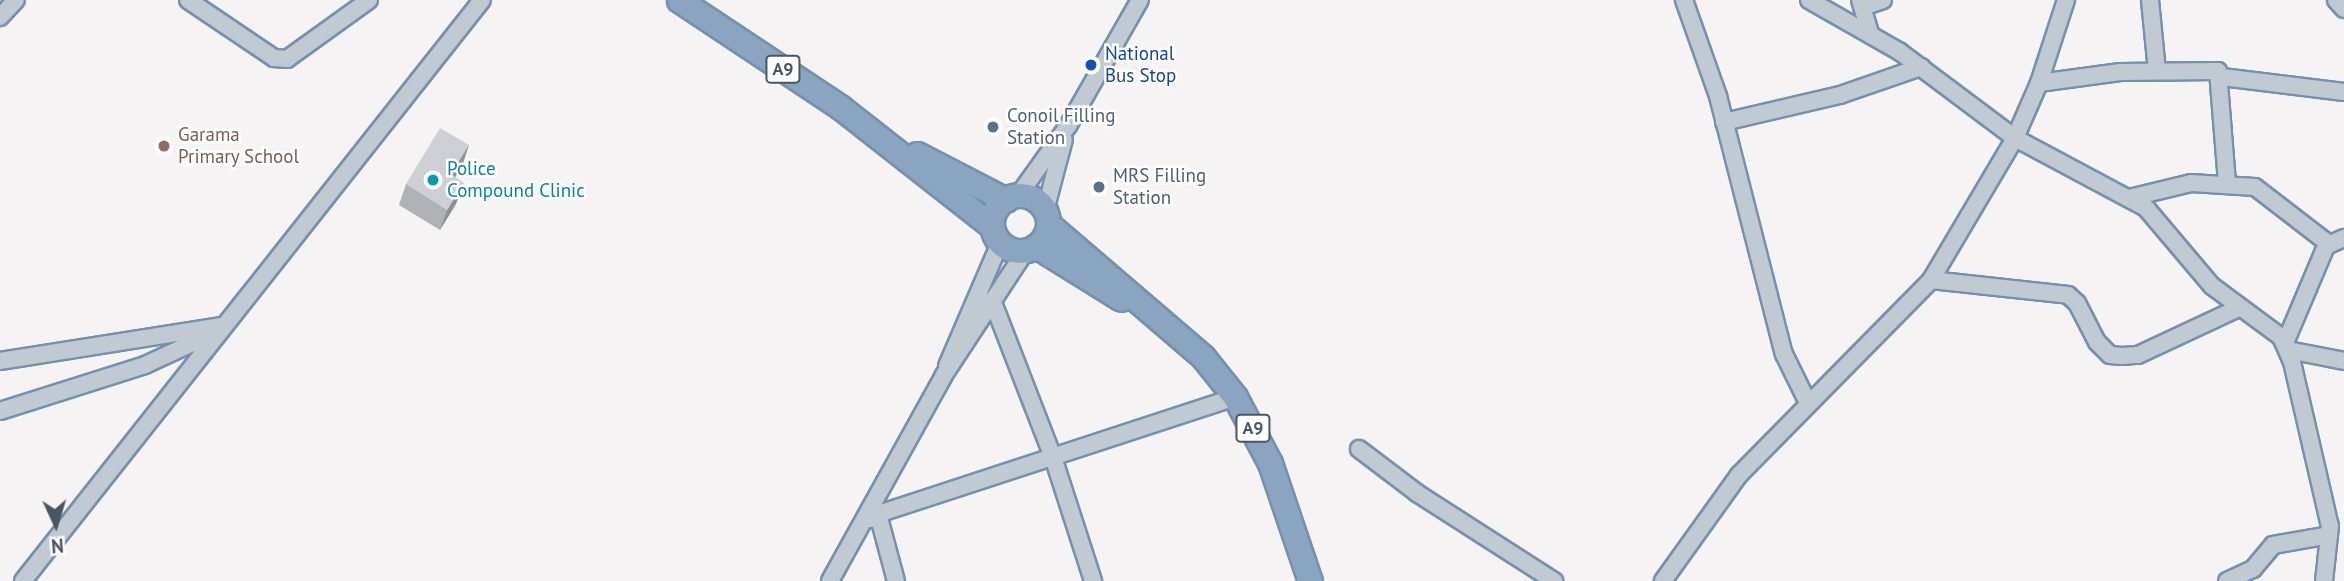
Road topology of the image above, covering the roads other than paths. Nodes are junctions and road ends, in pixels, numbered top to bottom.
1 (16, 0) edge
2 (188, 0) edge
3 (369, 0) edge
4 (482, 0) edge
5 (679, 0) edge
6 (1140, 0) edge
7 (1684, 0) edge
8 (1809, 0) edge
9 (1883, 0) edge
10 (2066, 0) edge
11 (2150, 0) edge
12 (2336, 0) edge
13 (1862, 4) edge
14 (2344, 9) edge
15 (0, 17) edge
16 (1870, 33) junction
17 (1921, 67) junction
18 (2157, 71) junction
19 (2222, 77) junction
20 (2039, 83) junction
21 (2344, 92) edge
22 (1724, 122) junction
23 (1068, 126) junction
24 (2015, 138) junction
25 (885, 141) junction
26 (2227, 184) junction
27 (1012, 198) junction
28 (2129, 198) junction
29 (1046, 218) junction
30 (996, 234) junction
31 (2336, 241) edge
32 (1031, 248) junction
33 (1931, 281) junction
34 (992, 300) junction
35 (2239, 307) junction
36 (1144, 309) junction
37 (226, 325) junction
38 (2286, 346) junction
39 (0, 361) edge
40 (2344, 361) edge
41 (944, 375) junction
42 (1235, 397) junction
43 (1808, 403) junction
44 (0, 411) edge
45 (1359, 449) dead end
46 (1053, 457) junction
47 (878, 514) junction
48 (863, 524) junction
49 (2334, 528) edge
50 (23, 581) edge
51 (830, 581) edge
52 (897, 581) edge
53 (1093, 581) edge
54 (1310, 581) edge
55 (1554, 581) edge
56 (1663, 581) edge
57 (2227, 581) edge
58 (2324, 581) edge

1 - 15 street
2 - 3 street
4 - 37 street
5 - 25 highway, A9
6 - 23 street
7 - 22 street
8 - 16 street
9 - 13 street
10 - 20 street
11 - 18 street
12 - 14 street
13 - 16 street
16 - 17 street
17 - 22 street
17 - 24 street
18 - 19 street
18 - 20 street
19 - 21 street
19 - 26 street
20 - 24 street
22 - 43 street
23 - 27 street
23 - 29 street
24 - 28 street
24 - 33 street
25 - 27 highway, A9
25 - 30 highway, A9
26 - 28 street
26 - 31 street
27 - 29 highway, A9
27 - 30 highway
28 - 35 street
29 - 32 highway
29 - 36 highway, A9
30 - 32 highway, A9
30 - 41 street
31 - 38 street
32 - 34 street
32 - 36 highway, A9
33 - 35 street
33 - 43 street
34 - 41 street
34 - 46 street
35 - 38 street
36 - 42 highway, A9
37 - 39 street
37 - 44 street
37 - 50 street
38 - 40 street
38 - 49 street
41 - 48 street
42 - 46 street
42 - 54 highway, A9
43 - 56 street
45 - 55 street
46 - 47 street
46 - 53 street
47 - 48 street
47 - 52 street
48 - 51 street
49 - 57 street
49 - 58 street

